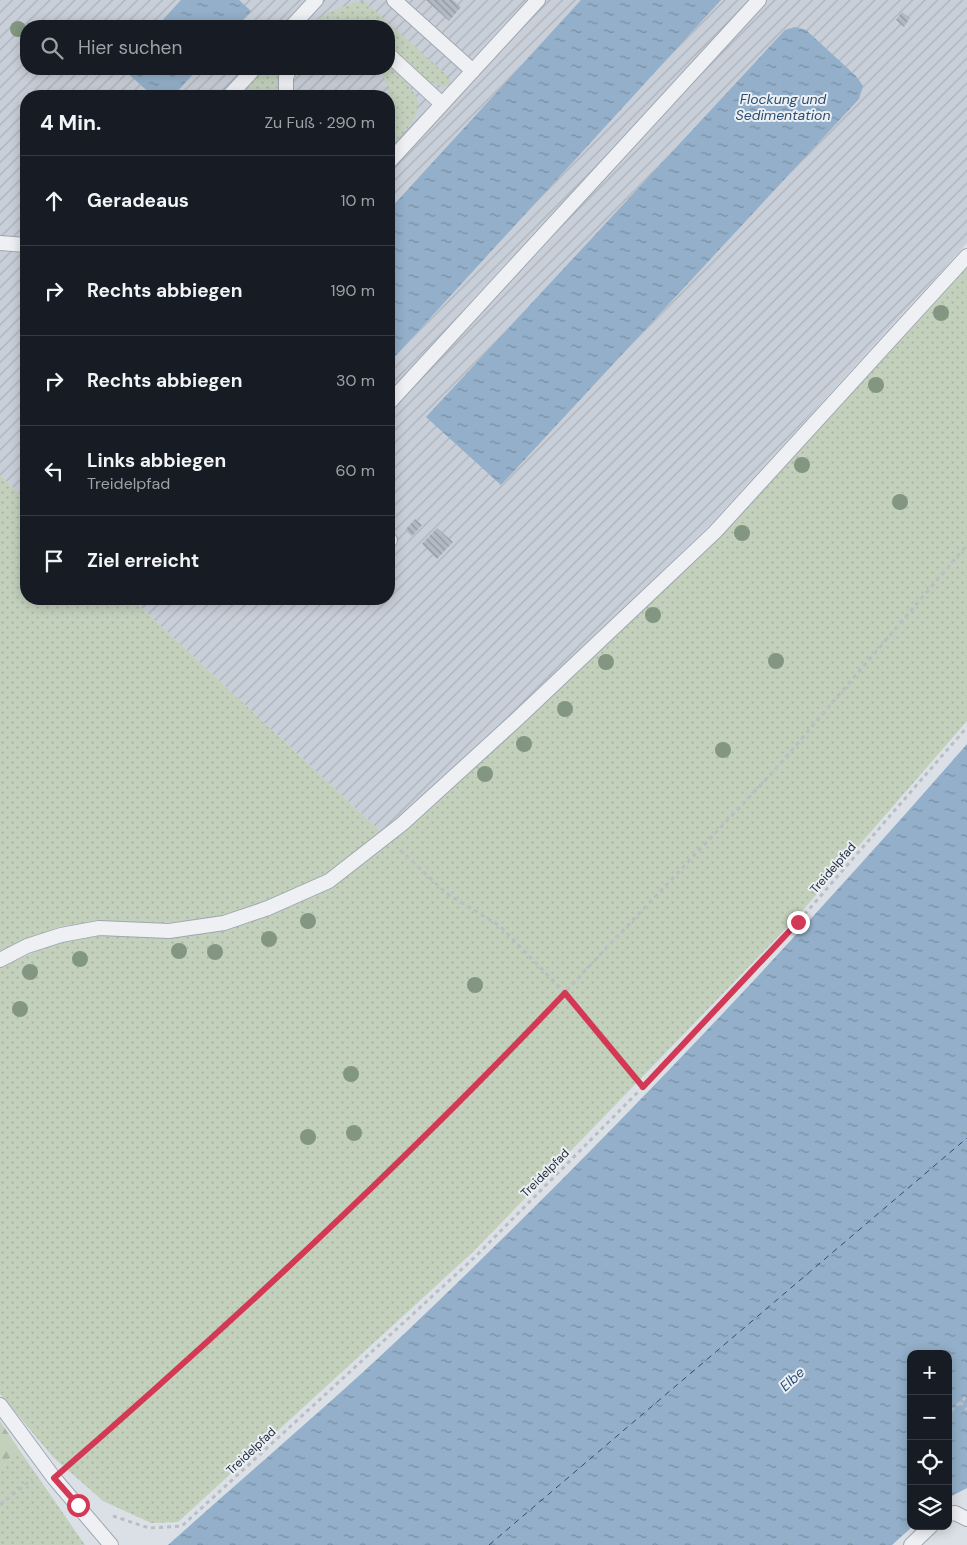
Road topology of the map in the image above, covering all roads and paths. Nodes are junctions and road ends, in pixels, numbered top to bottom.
1 (316, 0) edge
2 (394, 0) edge
3 (537, 0) edge
4 (759, 0) edge
5 (298, 20) edge
6 (395, 61) edge
7 (473, 71) junction
8 (248, 75) edge
9 (287, 75) edge
10 (235, 90) edge
11 (286, 90) edge
12 (442, 104) junction
13 (395, 155) edge
14 (0, 243) edge
15 (20, 245) edge
16 (967, 256) edge
17 (395, 396) edge
18 (967, 545) edge
19 (967, 728) edge
20 (386, 837) junction
21 (0, 960) edge
22 (565, 993) junction
23 (643, 1087) junction
24 (967, 1396) edge
25 (960, 1402) junction
26 (0, 1405) edge
27 (952, 1410) edge
28 (967, 1410) edge
29 (50, 1473) junction
30 (0, 1506) edge
31 (952, 1513) edge
32 (110, 1516) dead end
33 (967, 1519) edge
34 (927, 1530) edge
35 (111, 1545) edge
36 (911, 1545) edge

1 - 5 lane
2 - 7 lane
3 - 7 lane
4 - 17 lane
6 - 12 lane
7 - 12 lane
8 - 10 lane
9 - 11 lane
12 - 13 lane
14 - 15 lane
16 - 20 lane
18 - 22 path
19 - 23 path, Treidelpfad
20 - 21 lane
20 - 22 path
22 - 23 path
22 - 29 path
23 - 32 path, Treidelpfad
24 - 25 path
25 - 27 path
25 - 28 path
26 - 29 lane
29 - 30 path
29 - 35 lane
31 - 33 lane
34 - 36 lane

